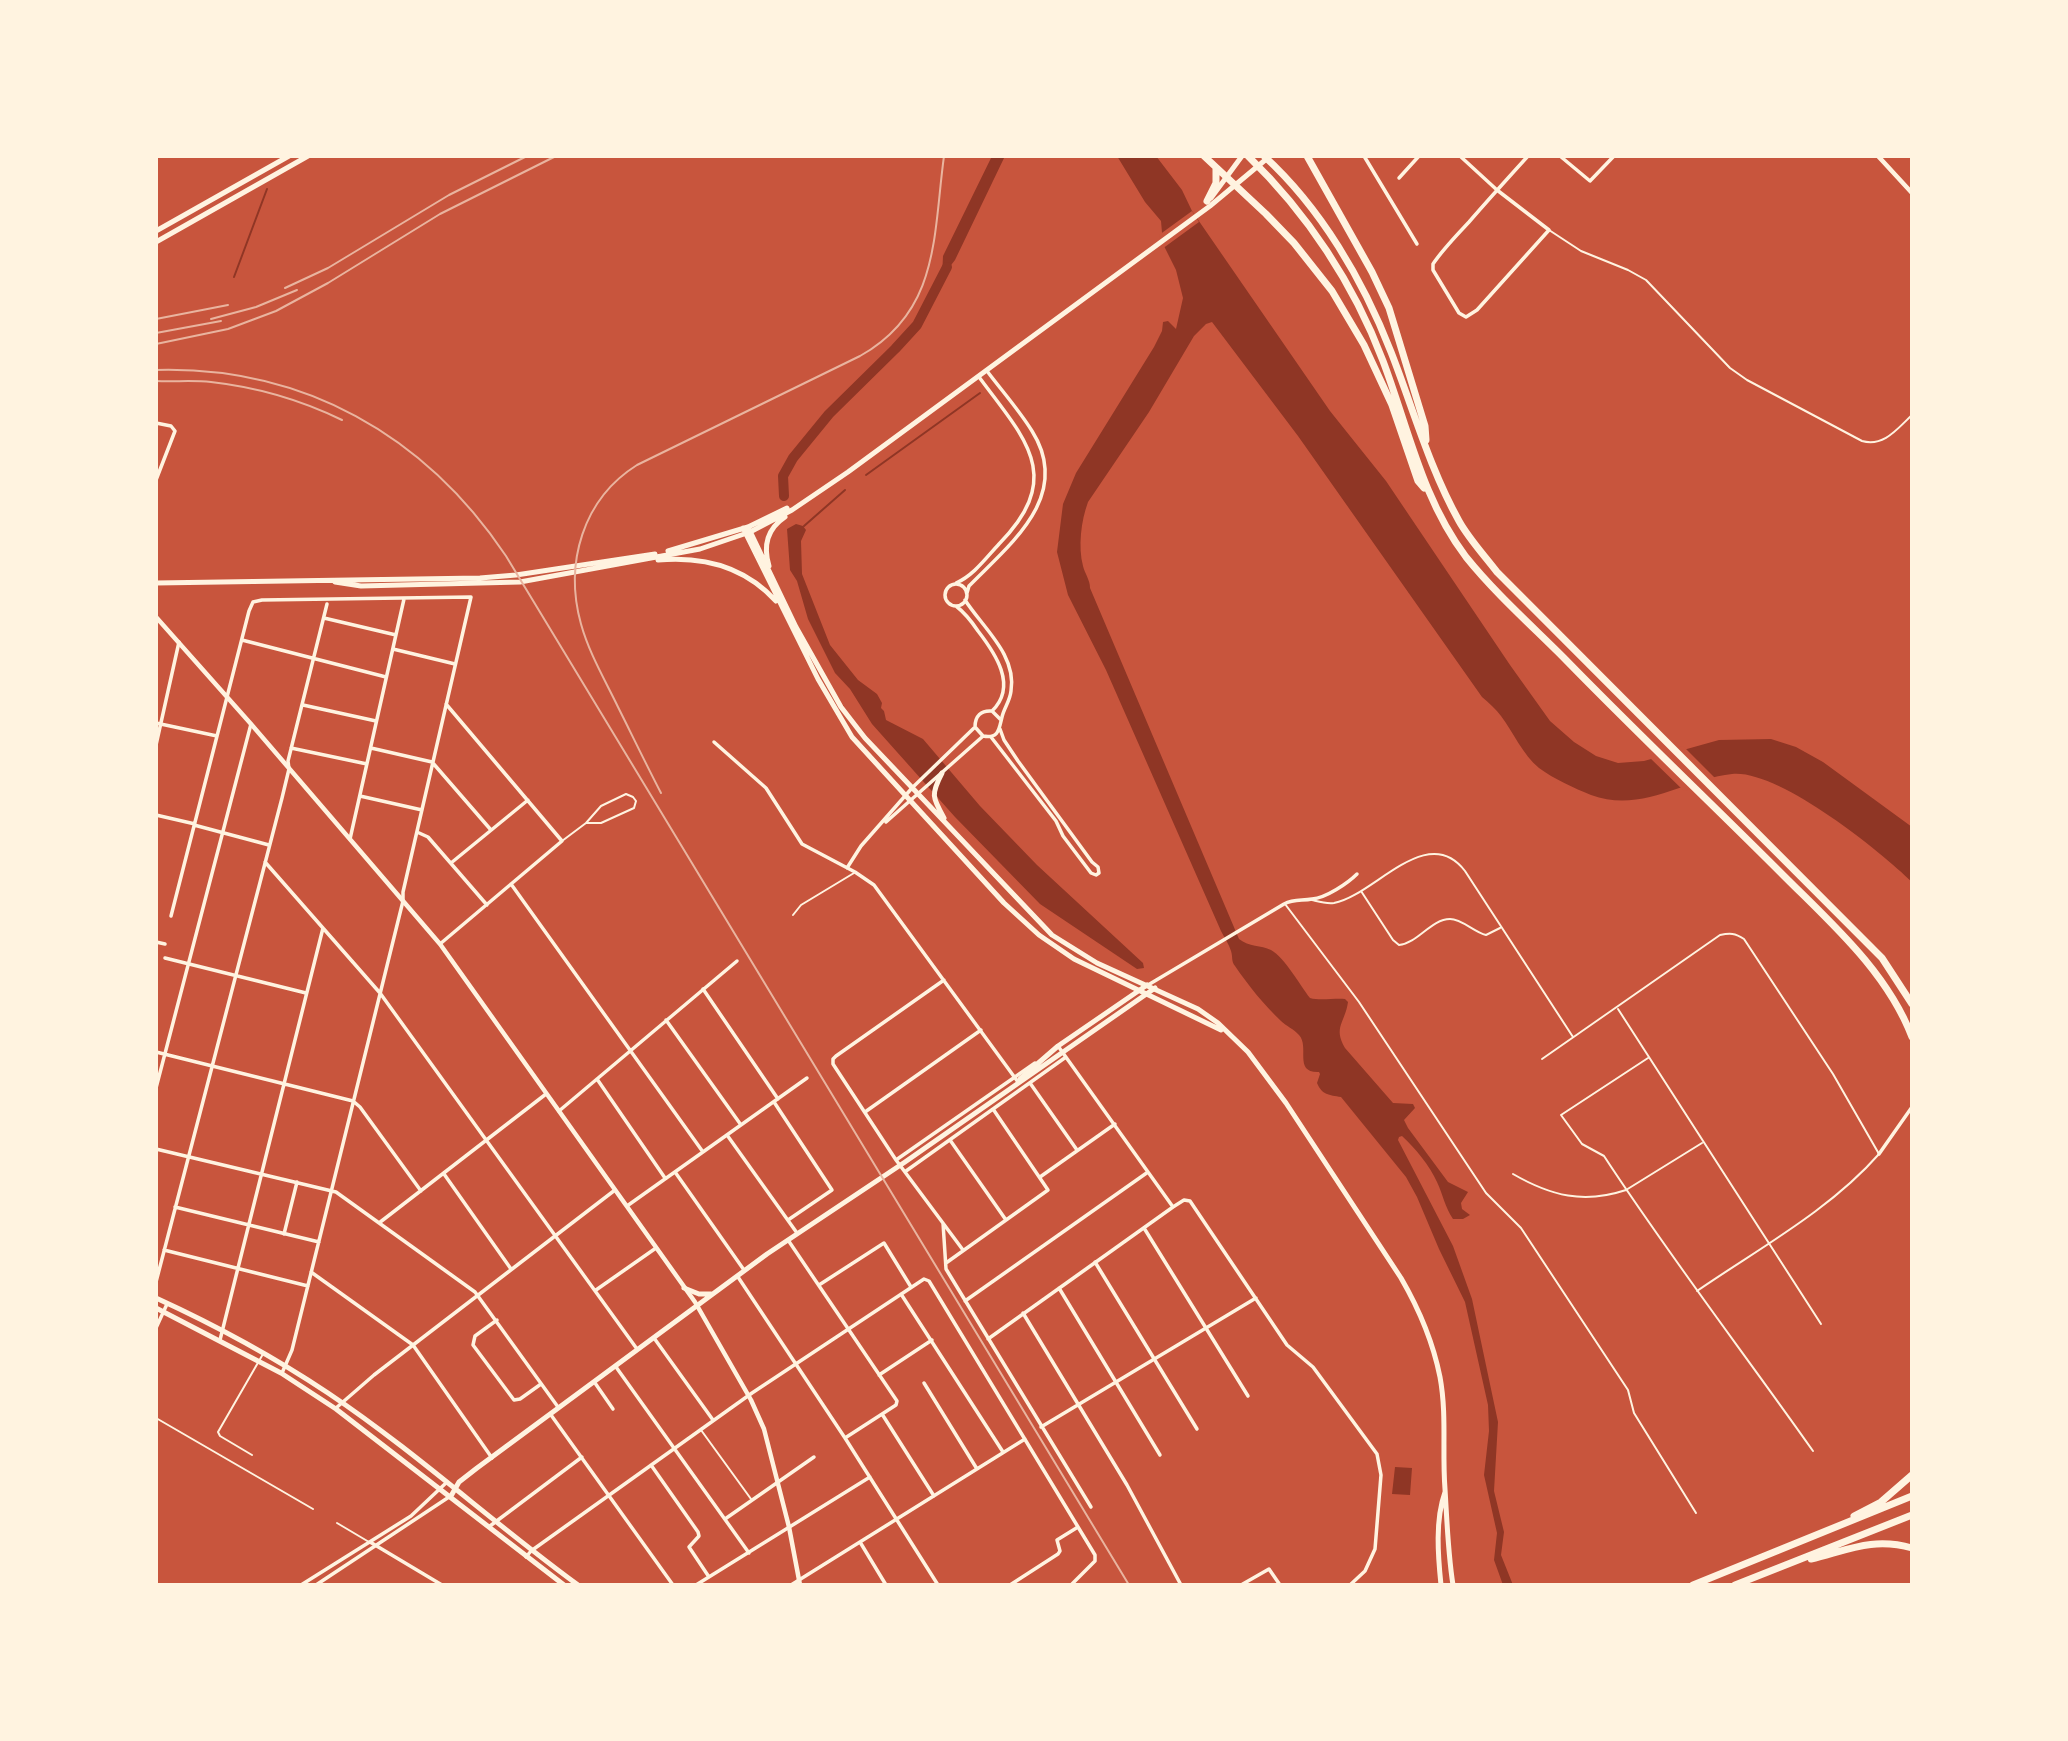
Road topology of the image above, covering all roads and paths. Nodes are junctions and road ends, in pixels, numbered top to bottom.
1 (289, 156) edge
2 (308, 156) edge
3 (1203, 156) edge
4 (1242, 156) edge
5 (1248, 156) edge
6 (1264, 156) edge
7 (1270, 156) edge
8 (1364, 156) edge
9 (1419, 156) edge
10 (1460, 156) edge
11 (1528, 156) edge
12 (1560, 156) edge
13 (1615, 156) edge
14 (1878, 156) edge
15 (1308, 157) edge
16 (1216, 169) junction
17 (1227, 177) junction
18 (1399, 178) dead end
19 (1236, 185) junction
20 (1497, 190) junction
21 (1912, 193) edge
22 (1207, 201) junction
23 (1199, 212) junction
24 (1549, 230) junction
25 (156, 231) edge
26 (156, 242) edge
27 (1417, 244) dead end
28 (987, 371) junction
29 (978, 377) junction
30 (1912, 415) edge
31 (156, 424) edge
32 (1427, 451) junction
33 (156, 479) edge
34 (1429, 494) junction
35 (809, 498) junction
36 (792, 510) junction
37 (746, 530) junction
38 (630, 563) junction
39 (335, 582) junction
40 (156, 583) edge
41 (956, 583) junction
42 (775, 584) junction
43 (967, 593) junction
44 (404, 599) junction
45 (965, 600) junction
46 (327, 604) dead end
47 (780, 606) junction
48 (956, 606) junction
49 (156, 617) edge
50 (324, 618) junction
51 (396, 635) junction
52 (242, 640) junction
53 (179, 642) junction
54 (393, 649) junction
55 (314, 659) junction
56 (456, 664) junction
57 (386, 677) junction
58 (227, 697) junction
59 (446, 704) junction
60 (303, 705) junction
61 (992, 711) junction
62 (1001, 720) junction
63 (377, 721) junction
64 (158, 724) edge
65 (251, 724) junction
66 (975, 727) junction
67 (1000, 729) junction
68 (217, 736) junction
69 (983, 736) junction
70 (991, 737) junction
71 (714, 742) dead end
72 (156, 745) edge
73 (291, 748) junction
74 (371, 748) junction
75 (432, 762) junction
76 (367, 764) junction
77 (289, 769) junction
78 (942, 773) junction
79 (912, 788) junction
80 (917, 794) junction
81 (360, 796) junction
82 (907, 799) junction
83 (528, 800) junction
84 (422, 810) junction
85 (156, 814) edge
86 (586, 823) junction
87 (194, 824) junction
88 (949, 828) junction
89 (491, 830) junction
90 (222, 832) junction
91 (417, 832) junction
92 (350, 839) junction
93 (562, 841) junction
94 (269, 845) junction
95 (265, 862) junction
96 (451, 863) junction
97 (847, 868) junction
98 (855, 872) junction
99 (1357, 874) dead end
100 (511, 884) junction
101 (1361, 890) junction
102 (1312, 900) junction
103 (403, 901) junction
104 (1284, 904) junction
105 (487, 905) junction
106 (793, 915) dead end
107 (171, 916) dead end
108 (1501, 926) junction
109 (323, 928) junction
110 (156, 942) edge
111 (165, 944) dead end
112 (440, 944) junction
113 (165, 958) dead end
114 (737, 961) dead end
115 (188, 964) junction
116 (236, 976) junction
117 (1162, 978) junction
118 (944, 980) junction
119 (1147, 985) junction
120 (1155, 988) junction
121 (703, 989) junction
122 (1139, 991) junction
123 (306, 993) junction
124 (380, 993) junction
125 (1148, 995) junction
126 (1912, 1004) edge
127 (1618, 1008) junction
128 (666, 1020) junction
129 (981, 1030) junction
130 (1224, 1031) junction
131 (1912, 1037) edge
132 (1573, 1038) junction
133 (1060, 1049) junction
134 (631, 1051) junction
135 (156, 1052) edge
136 (164, 1054) junction
137 (1066, 1057) junction
138 (1648, 1058) junction
139 (1542, 1059) dead end
140 (211, 1066) junction
141 (807, 1078) dead end
142 (597, 1079) junction
143 (1016, 1079) junction
144 (1030, 1083) junction
145 (284, 1084) junction
146 (156, 1088) edge
147 (547, 1093) junction
148 (776, 1100) junction
149 (354, 1101) junction
150 (991, 1106) junction
151 (1912, 1107) edge
152 (559, 1111) junction
153 (865, 1112) junction
154 (1115, 1124) junction
155 (741, 1125) junction
156 (727, 1135) junction
157 (485, 1140) junction
158 (950, 1140) junction
159 (1702, 1143) junction
160 (156, 1149) edge
161 (1077, 1150) junction
162 (703, 1152) junction
163 (1879, 1154) junction
164 (187, 1156) junction
165 (896, 1160) junction
166 (675, 1171) junction
167 (906, 1171) junction
168 (1148, 1172) junction
169 (443, 1174) junction
170 (1513, 1174) dead end
171 (262, 1175) junction
172 (1040, 1177) junction
173 (665, 1178) junction
174 (297, 1182) junction
175 (615, 1190) junction
176 (1626, 1190) junction
177 (331, 1191) junction
178 (421, 1191) junction
179 (627, 1206) junction
180 (175, 1207) junction
181 (1173, 1207) junction
182 (788, 1220) junction
183 (1006, 1220) junction
184 (942, 1221) junction
185 (379, 1223) junction
186 (249, 1225) junction
187 (1144, 1228) junction
188 (284, 1234) junction
189 (798, 1234) junction
190 (555, 1236) junction
191 (788, 1241) junction
192 (320, 1242) junction
193 (1767, 1242) junction
194 (656, 1248) junction
195 (164, 1250) junction
196 (963, 1250) junction
197 (1095, 1262) junction
198 (946, 1263) junction
199 (239, 1269) junction
200 (511, 1269) junction
201 (745, 1271) junction
202 (311, 1272) junction
203 (738, 1277) junction
204 (156, 1282) edge
205 (819, 1285) junction
206 (308, 1286) junction
207 (911, 1287) junction
208 (684, 1288) junction
209 (1059, 1288) junction
210 (596, 1290) junction
211 (1696, 1290) junction
212 (718, 1291) junction
213 (901, 1294) junction
214 (478, 1295) junction
215 (156, 1298) edge
216 (1256, 1298) junction
217 (965, 1301) junction
218 (167, 1303) junction
219 (697, 1307) junction
220 (156, 1308) edge
221 (163, 1312) junction
222 (1023, 1313) junction
223 (497, 1320) junction
224 (1821, 1324) dead end
225 (156, 1328) edge
226 (848, 1328) junction
227 (1205, 1328) junction
228 (223, 1332) junction
229 (654, 1338) junction
230 (988, 1339) junction
231 (932, 1340) junction
232 (220, 1341) junction
233 (414, 1345) junction
234 (638, 1350) junction
235 (263, 1354) junction
236 (1154, 1359) junction
237 (259, 1361) junction
238 (796, 1364) junction
239 (286, 1366) junction
240 (616, 1367) junction
241 (281, 1373) junction
242 (879, 1375) junction
243 (304, 1377) junction
244 (1116, 1382) junction
245 (595, 1383) junction
246 (924, 1383) dead end
247 (299, 1384) junction
248 (541, 1384) junction
249 (748, 1395) junction
250 (1248, 1396) dead end
251 (341, 1402) junction
252 (1078, 1405) junction
253 (336, 1409) junction
254 (559, 1409) junction
255 (613, 1409) dead end
256 (882, 1414) junction
257 (551, 1415) junction
258 (156, 1418) edge
259 (713, 1420) junction
260 (1041, 1427) junction
261 (701, 1429) junction
262 (1196, 1429) dead end
263 (845, 1438) junction
264 (1026, 1439) junction
265 (674, 1448) junction
266 (1814, 1451) dead end
267 (1003, 1452) junction
268 (410, 1454) junction
269 (252, 1455) dead end
270 (1160, 1455) dead end
271 (582, 1457) junction
272 (814, 1457) dead end
273 (492, 1458) junction
274 (405, 1460) junction
275 (651, 1465) junction
276 (977, 1469) junction
277 (1912, 1475) edge
278 (870, 1477) junction
279 (448, 1482) junction
280 (778, 1482) junction
281 (441, 1488) junction
282 (456, 1488) junction
283 (1445, 1492) junction
284 (609, 1495) junction
285 (451, 1496) junction
286 (934, 1496) junction
287 (1912, 1496) edge
288 (752, 1501) junction
289 (1091, 1507) dead end
290 (313, 1509) dead end
291 (1696, 1513) dead end
292 (1912, 1515) edge
293 (725, 1519) junction
294 (496, 1520) junction
295 (896, 1520) junction
296 (1849, 1521) junction
297 (337, 1523) dead end
298 (489, 1526) junction
299 (789, 1527) junction
300 (1078, 1527) junction
301 (370, 1542) junction
302 (860, 1542) junction
303 (376, 1546) junction
304 (1912, 1548) edge
305 (531, 1551) junction
306 (749, 1553) junction
307 (526, 1557) junction
308 (1784, 1566) junction
309 (710, 1577) junction
310 (800, 1583) edge
311 (1353, 1584) edge
312 (301, 1585) edge
313 (316, 1585) edge
314 (442, 1585) edge
315 (564, 1585) edge
316 (578, 1585) edge
317 (673, 1585) edge
318 (696, 1585) edge
319 (791, 1585) edge
320 (886, 1585) edge
321 (938, 1585) edge
322 (1010, 1585) edge
323 (1071, 1585) edge
324 (1181, 1585) edge
325 (1241, 1585) edge
326 (1280, 1585) edge
327 (1441, 1585) edge
328 (1453, 1585) edge
329 (1693, 1585) edge
330 (1735, 1585) edge

1 - 25 main road
2 - 26 main road
3 - 16 highway
4 - 17 main road
5 - 34 highway
6 - 32 highway
7 - 19 main road
8 - 27 street
9 - 18 street
10 - 20 street
11 - 20 street
12 - 13 street
14 - 21 street
15 - 32 highway
16 - 17 highway
16 - 22 highway
17 - 19 highway
17 - 22 main road
19 - 23 main road
19 - 34 highway
20 - 24 street
20 - 24 street
22 - 23 main road
23 - 28 main road
24 - 30 lane
28 - 29 main road
28 - 43 street
29 - 35 main road
29 - 41 street
31 - 33 street
32 - 126 highway
34 - 131 highway
35 - 36 main road
35 - 37 main road
36 - 37 main road
36 - 42 main road
37 - 38 main road
37 - 39 main road
37 - 42 main road
37 - 47 main road
38 - 39 main road
38 - 47 main road
39 - 40 main road
41 - 43 street
41 - 48 street
42 - 79 main road
43 - 45 street
44 - 51 street
44 - 52 street
44 - 56 street
45 - 48 street
45 - 62 street
46 - 50 street
47 - 82 main road
48 - 61 street
49 - 53 street
50 - 51 street
50 - 55 street
51 - 54 street
52 - 55 street
52 - 58 street
53 - 58 street
53 - 64 street
54 - 56 street
54 - 57 street
55 - 57 street
55 - 60 street
56 - 59 street
57 - 63 street
58 - 65 street
58 - 68 street
59 - 75 street
59 - 83 street
60 - 63 street
60 - 73 street
61 - 62 street
61 - 66 street
62 - 67 street
63 - 74 street
64 - 68 street
64 - 72 street
65 - 77 street
65 - 90 street
66 - 69 street
66 - 79 street
67 - 70 street
67 - 70 street
68 - 87 street
69 - 70 street
69 - 78 street
71 - 97 street
73 - 76 street
73 - 77 street
74 - 75 street
74 - 76 street
75 - 84 street
75 - 89 street
76 - 81 street
77 - 92 street
77 - 94 street
78 - 80 street
78 - 88 main road
79 - 80 main road
79 - 82 street
80 - 82 street
80 - 88 main road
81 - 84 street
81 - 92 street
82 - 97 street
82 - 122 main road
83 - 89 street
83 - 93 street
84 - 91 street
85 - 87 street
86 - 86 lane
86 - 93 lane
87 - 90 street
87 - 107 street
88 - 119 main road
89 - 96 street
90 - 94 street
90 - 115 street
91 - 96 street
91 - 103 street
92 - 103 street
93 - 100 street
94 - 95 street
95 - 109 street
95 - 116 street
96 - 105 street
97 - 98 street
98 - 106 lane
98 - 118 street
99 - 102 street
100 - 105 street
100 - 134 street
101 - 102 lane
101 - 108 lane
101 - 108 lane
102 - 104 street
103 - 112 street
103 - 124 street
104 - 117 street
104 - 291 lane
105 - 112 street
108 - 132 lane
109 - 123 street
109 - 124 street
110 - 111 street
112 - 147 street
113 - 115 street
114 - 121 street
115 - 116 street
115 - 136 street
116 - 123 street
116 - 140 street
117 - 119 street
117 - 120 street
118 - 129 street
118 - 153 street
119 - 120 main road
119 - 122 main road
120 - 125 main road
120 - 130 main road
121 - 128 street
121 - 148 street
122 - 125 main road
122 - 133 main road
123 - 145 street
124 - 149 street
124 - 157 street
125 - 130 main road
125 - 133 main road
127 - 132 lane
127 - 138 lane
127 - 163 lane
128 - 134 street
128 - 155 street
129 - 143 street
129 - 153 street
130 - 283 main road
132 - 139 lane
133 - 137 street
133 - 143 main road
133 - 143 main road
134 - 142 street
134 - 162 street
135 - 136 street
136 - 140 street
136 - 146 street
137 - 144 street
137 - 154 street
138 - 159 lane
138 - 176 lane
140 - 145 street
140 - 164 street
141 - 148 street
142 - 152 street
142 - 173 street
143 - 150 main road
143 - 165 street
144 - 150 street
144 - 161 street
145 - 149 street
145 - 171 street
147 - 152 street
147 - 157 street
148 - 155 street
148 - 182 street
149 - 177 street
149 - 178 street
150 - 158 street
150 - 172 street
150 - 189 main road
151 - 163 street
152 - 175 street
153 - 165 street
154 - 161 street
154 - 168 street
155 - 156 street
156 - 162 street
156 - 182 street
157 - 169 street
157 - 190 street
158 - 167 street
158 - 183 street
159 - 176 lane
159 - 193 lane
160 - 164 street
161 - 172 street
162 - 166 street
163 - 193 lane
164 - 171 street
164 - 180 street
165 - 167 street
166 - 173 street
166 - 201 street
167 - 184 street
168 - 181 street
168 - 217 street
169 - 178 street
169 - 200 street
170 - 176 lane
171 - 174 street
171 - 186 street
172 - 183 street
173 - 179 street
174 - 177 street
174 - 188 street
175 - 179 street
175 - 190 street
176 - 211 lane
177 - 185 street
177 - 192 street
178 - 185 street
179 - 194 street
180 - 186 street
180 - 195 street
181 - 187 street
181 - 216 street
182 - 189 street
183 - 196 street
184 - 196 street
184 - 198 street
185 - 214 street
186 - 188 street
186 - 199 street
187 - 197 street
187 - 227 street
188 - 192 street
189 - 191 main road
190 - 200 street
190 - 210 street
191 - 201 main road
191 - 205 street
192 - 202 street
193 - 211 lane
193 - 224 lane
194 - 208 street
194 - 210 street
195 - 199 street
195 - 204 street
196 - 198 street
197 - 209 street
197 - 236 street
198 - 217 street
199 - 206 street
199 - 228 street
200 - 214 street
201 - 203 main road
202 - 206 street
202 - 233 street
203 - 212 main road
203 - 238 street
205 - 207 street
205 - 226 street
206 - 239 street
207 - 213 street
207 - 264 street
208 - 212 main road
208 - 219 street
209 - 222 street
209 - 244 street
210 - 234 street
211 - 266 lane
212 - 219 main road
213 - 226 street
213 - 231 street
214 - 223 street
214 - 233 street
215 - 218 main road
216 - 227 street
216 - 311 street
217 - 230 street
218 - 221 street
218 - 228 main road
219 - 229 main road
219 - 249 street
220 - 221 main road
221 - 225 street
221 - 232 main road
222 - 230 street
222 - 252 street
223 - 248 street
223 - 248 street
226 - 238 street
226 - 242 street
227 - 236 street
227 - 250 street
228 - 232 street
228 - 235 main road
229 - 234 main road
229 - 259 street
230 - 260 street
231 - 242 street
231 - 267 street
232 - 237 main road
233 - 251 street
233 - 273 street
234 - 240 main road
235 - 237 lane
235 - 239 main road
236 - 244 street
236 - 262 street
237 - 241 main road
237 - 269 lane
238 - 249 street
238 - 263 street
239 - 241 street
239 - 243 main road
240 - 245 main road
240 - 265 street
241 - 247 main road
242 - 256 street
243 - 247 main road
243 - 251 main road
244 - 252 street
244 - 270 street
245 - 254 main road
245 - 255 street
246 - 276 street
247 - 253 main road
248 - 254 street
249 - 259 street
249 - 280 street
251 - 253 street
251 - 268 main road
252 - 260 street
252 - 324 street
253 - 274 main road
254 - 257 main road
256 - 263 street
256 - 286 street
257 - 271 street
257 - 273 main road
258 - 290 lane
259 - 261 street
260 - 289 street
261 - 265 street
261 - 288 lane
263 - 278 street
264 - 267 street
264 - 300 street
265 - 275 street
265 - 293 street
267 - 276 street
268 - 274 main road
268 - 279 main road
271 - 284 street
271 - 294 street
272 - 280 street
273 - 282 main road
274 - 281 main road
275 - 284 street
275 - 309 street
276 - 286 street
277 - 296 highway
278 - 295 street
278 - 299 street
279 - 281 street
279 - 282 main road
280 - 288 street
280 - 299 street
281 - 285 main road
281 - 301 street
282 - 285 main road
282 - 294 main road
283 - 327 main road
283 - 328 main road
284 - 305 street
284 - 317 street
285 - 298 main road
285 - 303 street
286 - 295 street
287 - 296 highway
288 - 293 street
292 - 308 highway
293 - 306 street
294 - 298 street
294 - 305 main road
295 - 302 street
295 - 321 street
296 - 329 highway
297 - 301 lane
298 - 307 main road
299 - 306 street
299 - 310 street
300 - 322 street
300 - 323 street
301 - 303 street
301 - 312 street
302 - 310 street
302 - 320 street
303 - 313 street
303 - 314 street
304 - 308 highway
305 - 307 street
305 - 316 main road
306 - 309 street
307 - 315 main road
308 - 330 highway
309 - 318 street
310 - 319 street
325 - 326 street

